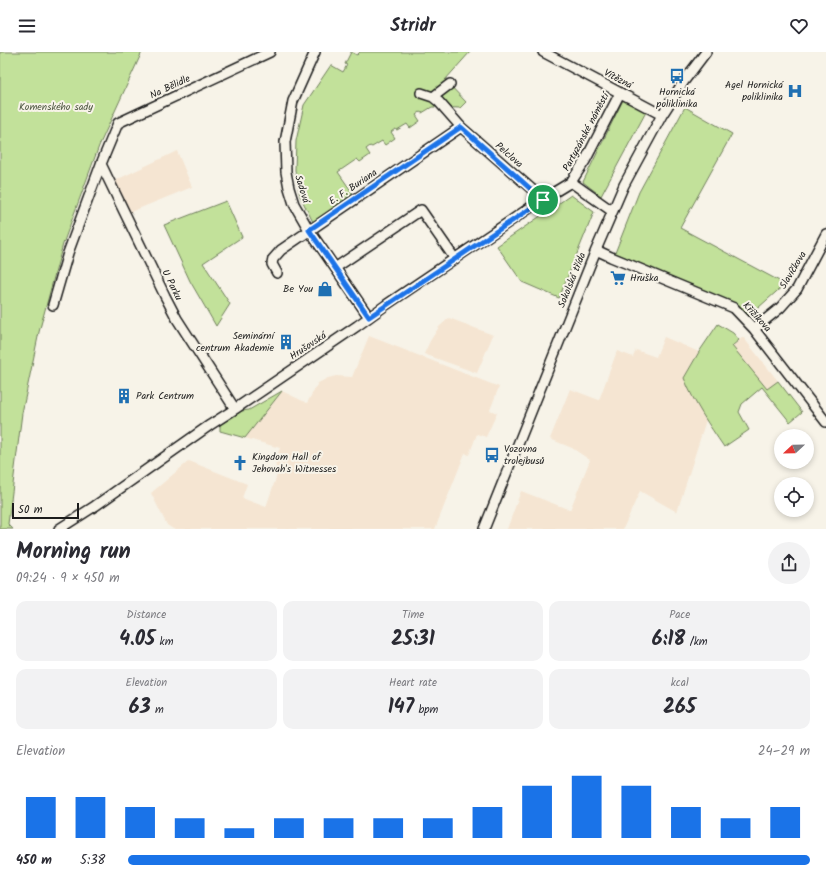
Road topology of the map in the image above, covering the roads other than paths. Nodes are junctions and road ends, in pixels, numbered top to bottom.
1 (270, 52) edge
2 (316, 52) edge
3 (543, 52) edge
4 (706, 52) edge
5 (450, 84) dead end
6 (422, 93) dead end
7 (620, 93) junction
8 (433, 97) junction
9 (662, 115) junction
10 (461, 127) junction
11 (101, 164) junction
12 (571, 182) junction
13 (543, 200) junction
14 (612, 212) junction
15 (309, 230) junction
16 (825, 235) edge
17 (596, 250) junction
18 (455, 259) junction
19 (335, 268) junction
20 (277, 273) dead end
21 (54, 305) dead end
22 (369, 317) junction
23 (754, 329) junction
24 (235, 409) junction
25 (826, 422) edge
26 (59, 529) edge
27 (484, 529) edge

1 - 11 street, Na Bělidle
2 - 15 street, Sadová
3 - 7 street, Vítězná
4 - 9 street, Sokolská třída
5 - 8 street
6 - 8 street
7 - 9 street, Vítězná
7 - 12 street, Partyzánské náměstí
8 - 10 street
9 - 14 street, Sokolská třída
10 - 13 street, Pelclova
10 - 15 street, E. F. Buriana
11 - 21 street, Na Bělidle
11 - 24 street, U Parku
12 - 13 street, Hrušovská
12 - 14 street
13 - 18 street, Hrušovská
14 - 17 street, Sokolská třída
15 - 19 street, Sadová
15 - 20 street, E. F. Buriana
16 - 23 street, Slavíčkova
17 - 23 street, Křižíkova
17 - 27 street, Sokolská třída
18 - 19 street
18 - 22 street, Hrušovská
19 - 22 street, Sadová
22 - 24 street, Hrušovská
23 - 25 street, Křižíkova
24 - 26 street, Hrušovská

